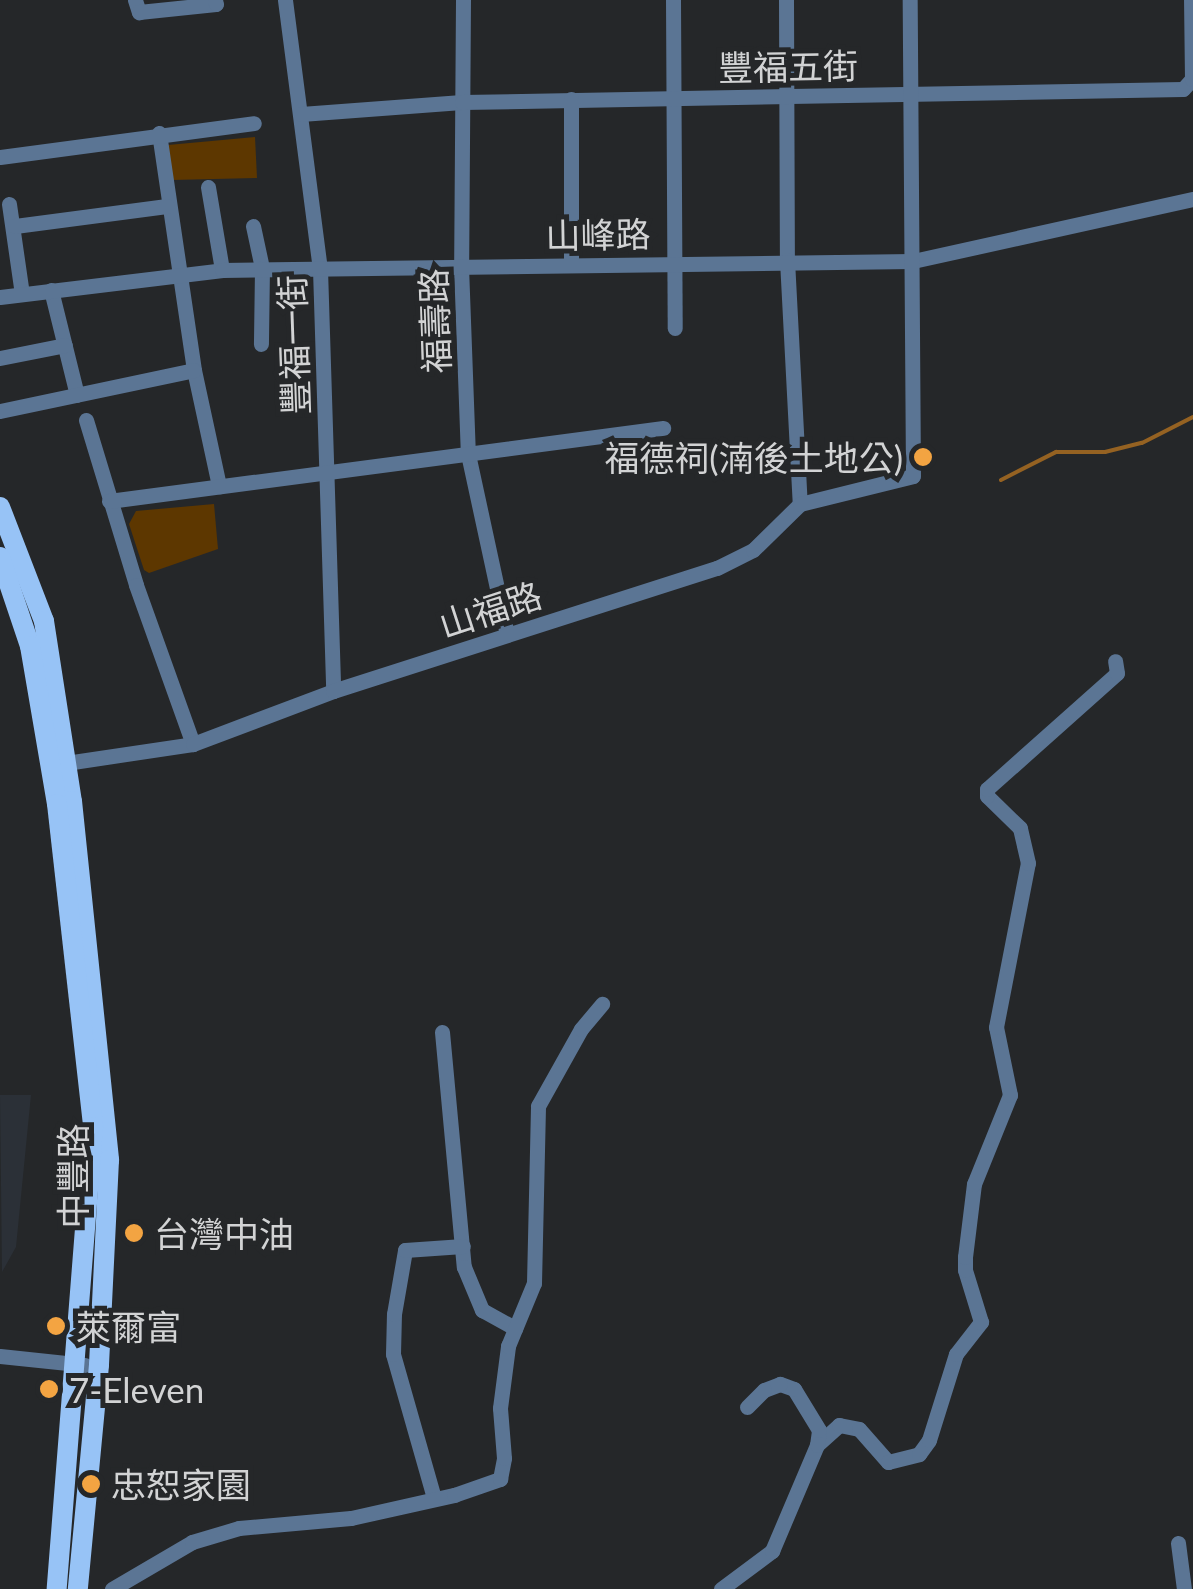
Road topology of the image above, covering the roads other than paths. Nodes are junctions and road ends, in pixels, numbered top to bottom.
1 (135, 0) edge
2 (215, 0) edge
3 (285, 0) edge
4 (463, 0) edge
5 (672, 0) edge
6 (786, 0) edge
7 (910, 0) edge
8 (1192, 0) edge
9 (186, 3) edge
10 (911, 94) junction
11 (787, 96) junction
12 (672, 97) junction
13 (571, 99) junction
14 (462, 102) junction
15 (300, 114) junction
16 (254, 123) dead end
17 (159, 133) junction
18 (0, 157) edge
19 (208, 186) dead end
20 (1193, 199) edge
21 (9, 204) dead end
22 (167, 206) junction
23 (15, 226) junction
24 (253, 226) dead end
25 (787, 260) junction
26 (913, 260) junction
27 (673, 262) junction
28 (571, 264) junction
29 (462, 266) junction
30 (262, 268) junction
31 (320, 269) junction
32 (222, 270) junction
33 (180, 272) junction
34 (51, 290) junction
35 (22, 294) junction
36 (0, 297) edge
37 (675, 328) dead end
38 (260, 344) dead end
39 (65, 346) junction
40 (0, 358) edge
41 (194, 370) junction
42 (77, 396) junction
43 (0, 411) edge
44 (86, 420) dead end
45 (663, 428) dead end
46 (468, 454) junction
47 (327, 473) junction
48 (219, 486) junction
49 (109, 501) junction
50 (800, 504) junction
51 (0, 507) edge
52 (0, 557) edge
53 (506, 635) junction
54 (1115, 661) dead end
55 (333, 691) junction
56 (193, 744) junction
57 (58, 766) junction
58 (602, 1004) dead end
59 (442, 1032) dead end
60 (463, 1246) junction
61 (515, 1328) junction
62 (0, 1356) edge
63 (88, 1365) junction
64 (747, 1408) dead end
65 (817, 1445) junction
66 (434, 1498) junction
67 (1178, 1543) dead end
68 (57, 1589) edge
69 (78, 1589) edge
70 (112, 1589) edge
71 (721, 1589) edge
72 (1184, 1589) edge

1 - 9 street
2 - 9 street
3 - 15 street, 豐福一街
4 - 14 street, 福壽路
5 - 12 street
6 - 11 street
7 - 10 street
8 - 10 street, 豐福五街
10 - 11 street, 豐福五街
10 - 26 street
11 - 12 street, 豐福五街
11 - 25 street
12 - 13 street, 豐福五街
12 - 27 street
13 - 14 street, 豐福五街
13 - 28 street
14 - 15 street, 豐福五街
14 - 29 street, 福壽路
15 - 31 street, 豐福一街
16 - 17 street
17 - 18 street
17 - 22 street
19 - 32 street
20 - 26 street, 山峰路
21 - 23 street
22 - 23 street
22 - 33 street
23 - 35 street
24 - 30 street
25 - 26 street, 山峰路
25 - 27 street, 山峰路
25 - 50 street
26 - 50 street, 山福路
27 - 28 street, 山峰路
27 - 37 street
28 - 29 street, 山峰路
29 - 31 street, 山峰路
29 - 46 street, 福壽路
30 - 31 street, 山峰路
30 - 32 street, 山峰路
30 - 38 street
31 - 47 street, 豐福一街
32 - 33 street, 山峰路
33 - 34 street, 山峰路
33 - 41 street
34 - 35 street, 山峰路
34 - 39 street
35 - 36 street, 山峰路
39 - 40 street
39 - 42 street
41 - 42 street
41 - 48 street
42 - 43 street
44 - 49 street
45 - 46 street
46 - 47 street
46 - 53 street, 福壽路
47 - 48 street
47 - 55 street, 豐福一街
48 - 49 street
49 - 56 street
50 - 53 street, 山福路
51 - 57 main road
52 - 57 main road
53 - 55 street, 山福路
54 - 65 street
55 - 56 street, 山福路
56 - 57 street, 山福路
57 - 63 main road, 中豐路
58 - 61 street
59 - 60 street
60 - 61 street
60 - 66 street
61 - 66 street
62 - 63 street
63 - 68 main road, 中豐路
63 - 69 main road, 中豐路
64 - 65 street
65 - 71 street
66 - 70 street
67 - 72 street

